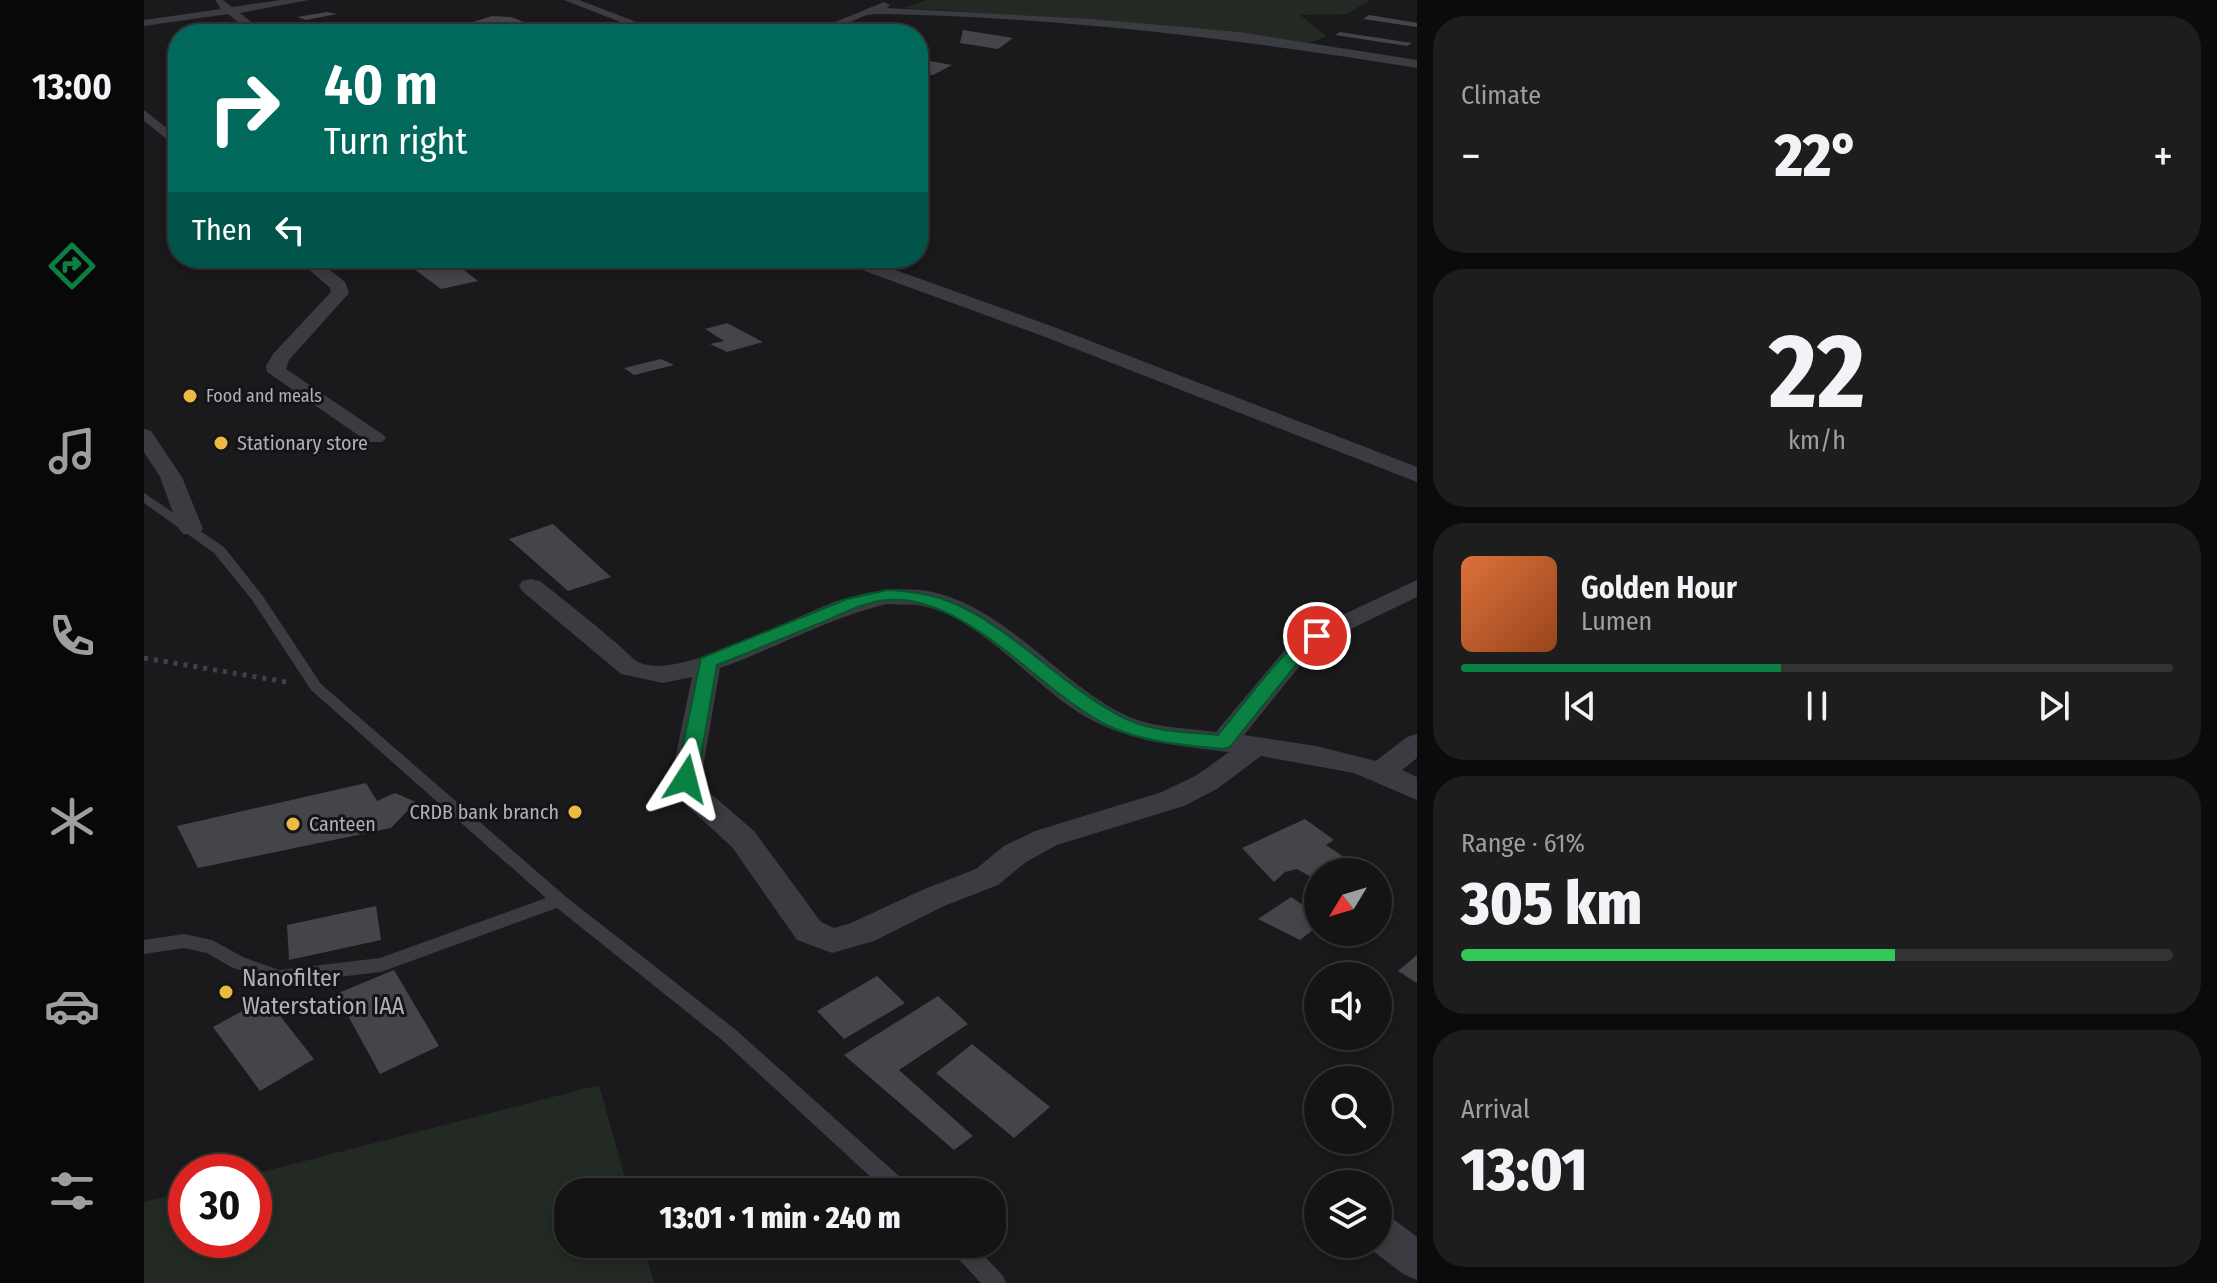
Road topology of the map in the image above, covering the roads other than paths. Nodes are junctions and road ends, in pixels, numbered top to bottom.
1 (217, 0) edge
2 (304, 0) edge
3 (569, 0) edge
4 (900, 0) edge
5 (228, 9) junction
6 (870, 10) junction
7 (144, 23) edge
8 (247, 24) edge
9 (635, 24) edge
10 (842, 24) edge
11 (1417, 64) edge
12 (144, 114) edge
13 (168, 135) edge
14 (316, 268) edge
15 (874, 268) edge
16 (144, 435) edge
17 (375, 438) dead end
18 (1417, 475) edge
19 (144, 497) edge
20 (191, 529) junction
21 (531, 586) dead end
22 (1417, 587) edge
23 (708, 662) junction
24 (1223, 742) junction
25 (1417, 743) edge
26 (1254, 747) junction
27 (1382, 771) junction
28 (1417, 790) edge
29 (559, 900) junction
30 (144, 947) edge
31 (887, 1178) edge
32 (1392, 1242) edge
33 (972, 1258) edge
34 (1417, 1261) edge
35 (995, 1283) edge

1 - 5 street
2 - 5 street
3 - 9 street
4 - 6 street
5 - 7 street
5 - 8 street
6 - 10 street
6 - 11 street
12 - 13 street
14 - 17 street
15 - 18 street
16 - 20 street
19 - 20 lane
20 - 29 lane
21 - 23 street
22 - 24 street
23 - 24 street
23 - 26 street
24 - 26 street
25 - 27 street
26 - 27 street
27 - 28 street
29 - 30 lane
29 - 31 lane
32 - 34 street
33 - 35 lane

